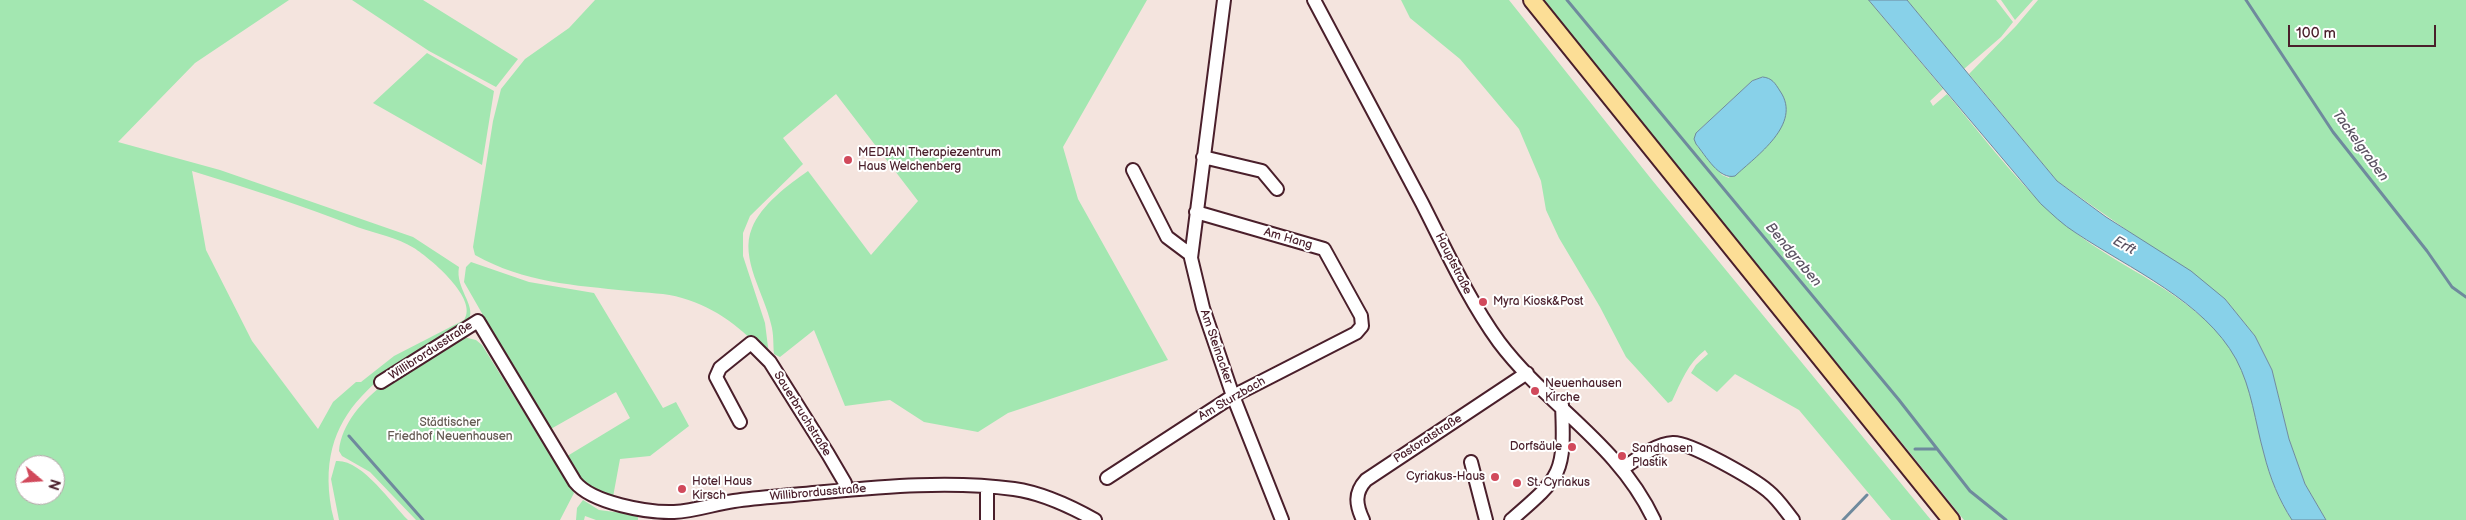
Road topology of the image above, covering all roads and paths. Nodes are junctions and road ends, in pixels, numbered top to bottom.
1 (1224, 0) edge
2 (1314, 0) edge
3 (1532, 0) edge
4 (1204, 157) junction
5 (1133, 170) dead end
6 (1277, 189) dead end
7 (1196, 212) junction
8 (1190, 255) junction
9 (1361, 327) joint
10 (1527, 373) junction
11 (381, 382) dead end
12 (1233, 396) junction
13 (1562, 406) junction
14 (740, 422) dead end
15 (1472, 462) dead end
16 (1622, 469) junction
17 (1107, 478) dead end
18 (987, 487) junction
19 (845, 490) junction
20 (987, 520) edge
21 (1095, 520) edge
22 (1282, 520) edge
23 (1363, 520) edge
24 (1486, 520) edge
25 (1511, 520) edge
26 (1654, 520) edge
27 (1793, 520) edge
28 (1951, 520) edge

1 - 4 street, Am Steinacker
2 - 10 street, Hauptstraße
3 - 28 main road
4 - 6 street
4 - 7 street, Am Steinacker
5 - 8 street
7 - 8 street, Am Steinacker
7 - 9 street, Am Hang
8 - 12 street, Am Steinacker
9 - 12 street, Am Sturzbach
10 - 13 street, Hauptstraße
10 - 23 street, Pastoratstraße
11 - 19 street, Willibrordusstraße
12 - 17 street, Am Sturzbach
12 - 22 street, Am Steinacker
13 - 16 street, Hauptstraße
13 - 25 street
14 - 19 street, Sauerbruchstraße
15 - 24 street
16 - 26 street, Hauptstraße
16 - 27 street
18 - 19 street, Willibrordusstraße
18 - 20 street
18 - 21 street, Willibrordusstraße

